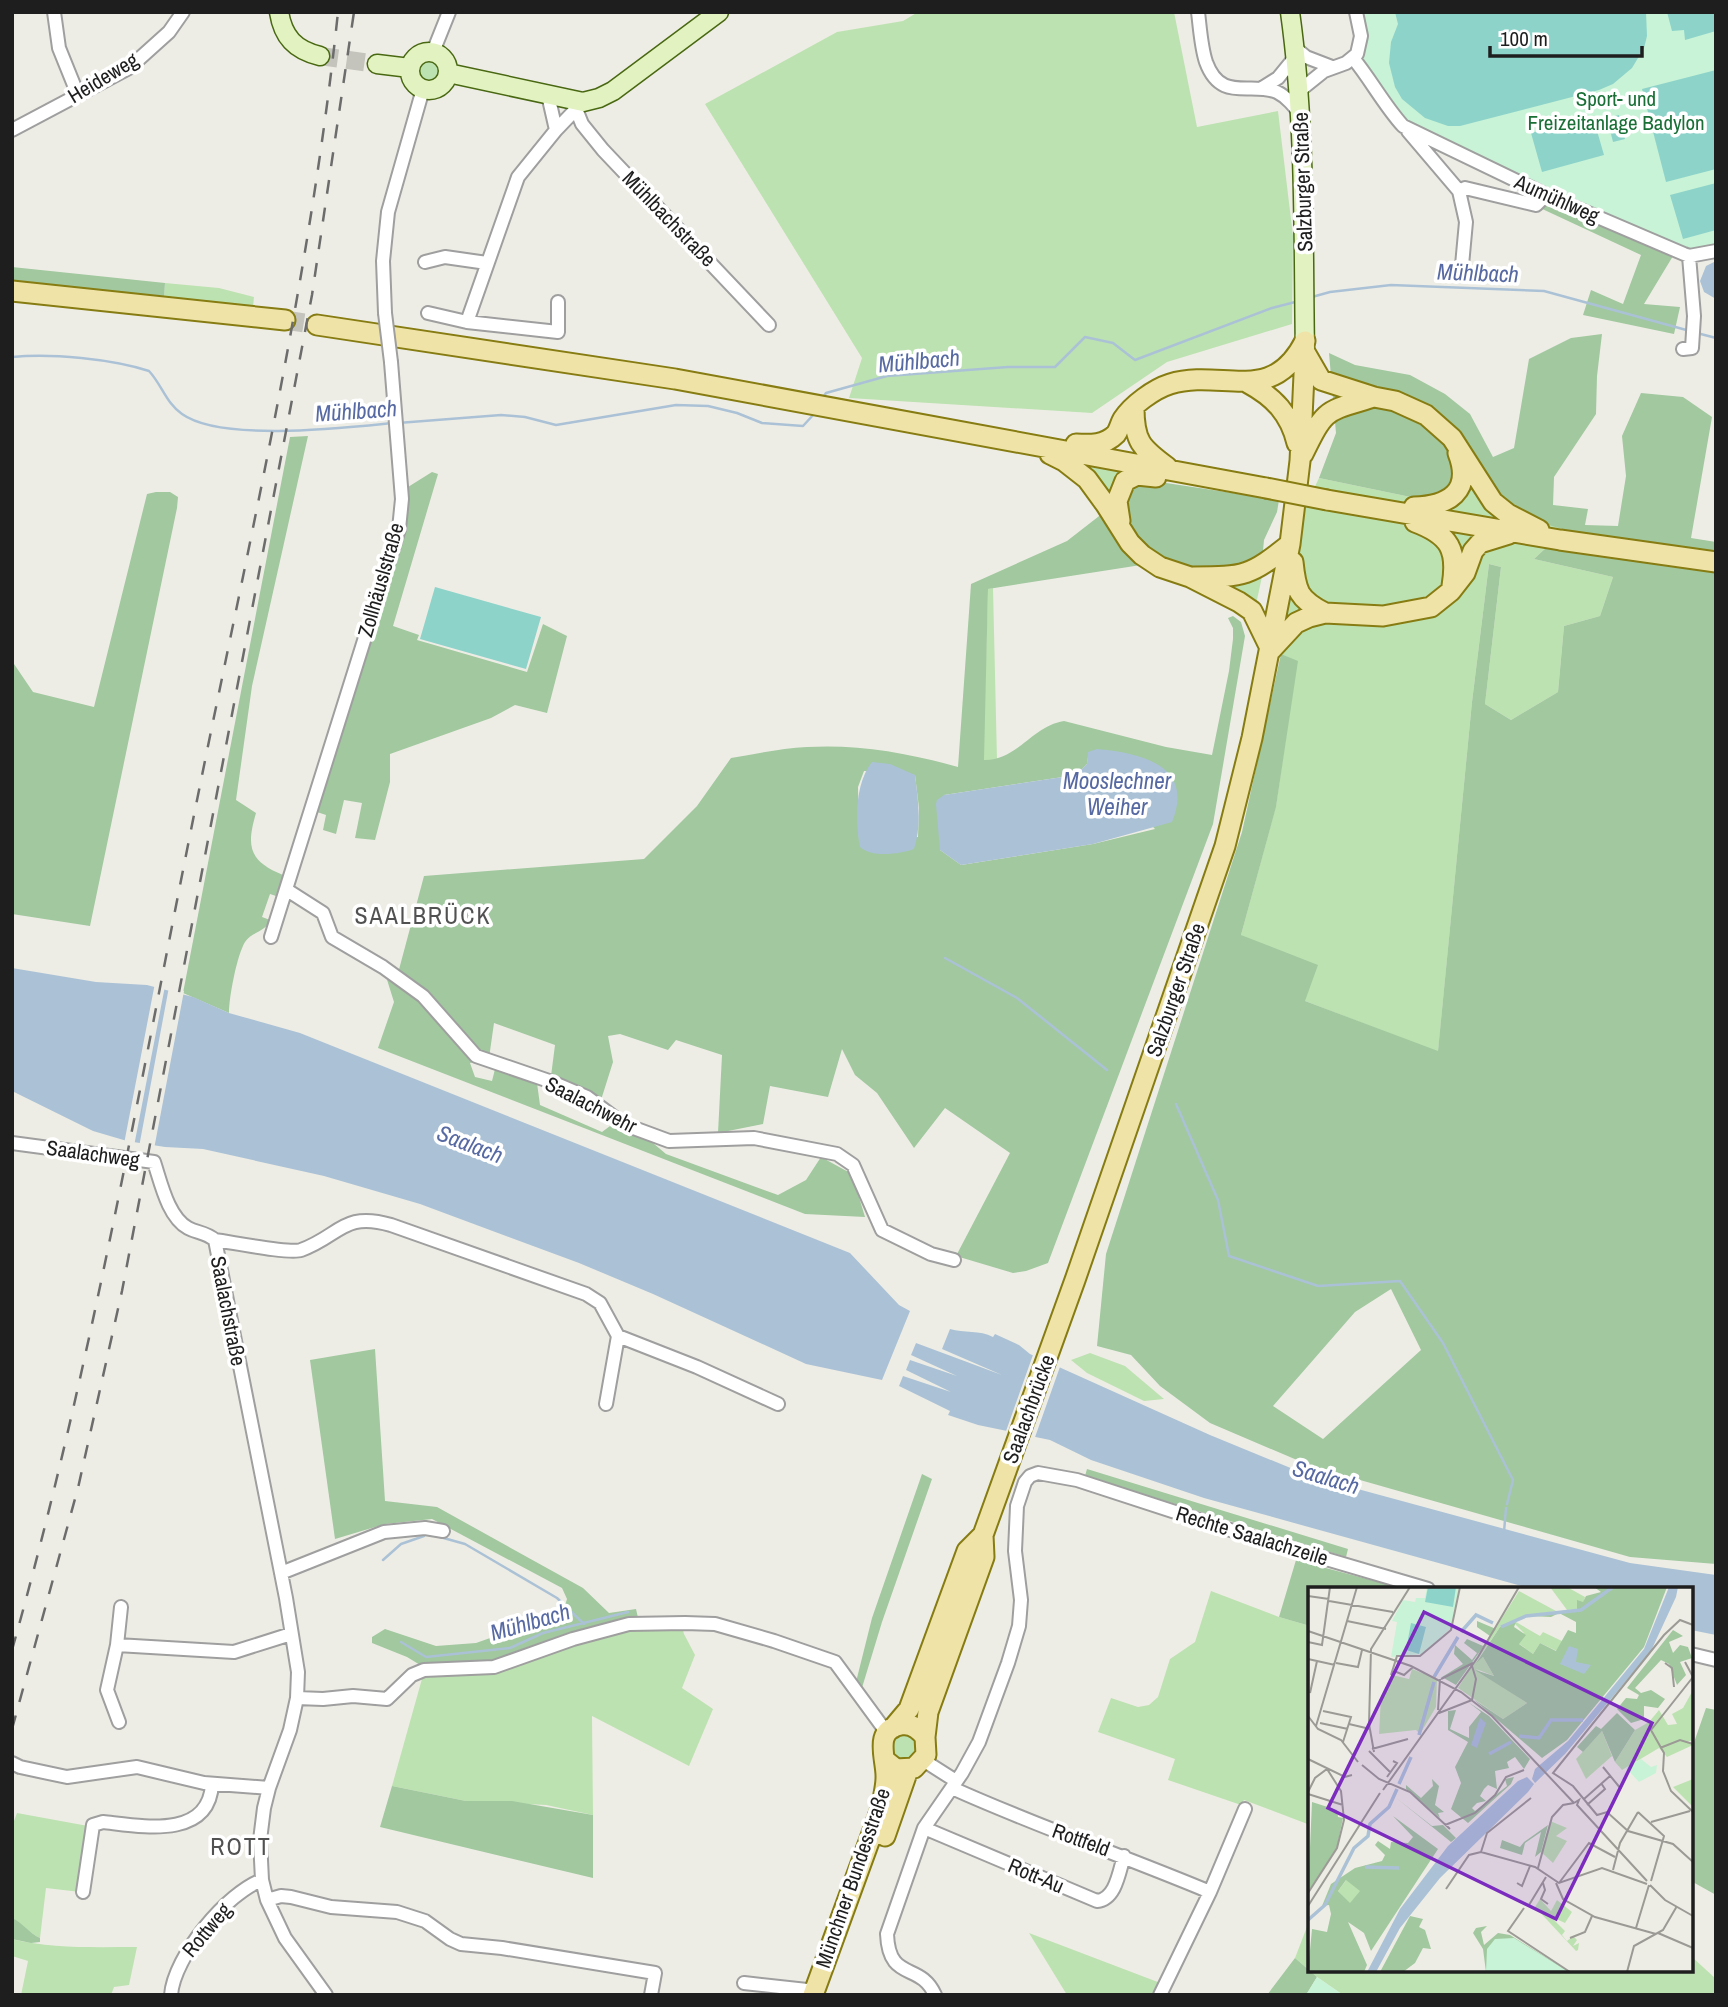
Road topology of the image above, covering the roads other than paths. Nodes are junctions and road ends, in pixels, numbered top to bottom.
1 (54, 12) edge
2 (183, 12) edge
3 (279, 12) edge
4 (449, 12) edge
5 (1198, 12) edge
6 (1290, 12) edge
7 (1356, 12) edge
8 (712, 15) edge
9 (433, 52) junction
10 (1295, 52) junction
11 (320, 56) tunnel mouth
12 (1353, 58) junction
13 (377, 64) tunnel mouth
14 (1332, 67) junction
15 (410, 68) junction
16 (448, 73) junction
17 (1262, 88) junction
18 (423, 89) junction
19 (1299, 91) junction
20 (78, 94) junction
21 (548, 95) junction
22 (579, 106) junction
23 (1301, 115) junction
24 (1403, 126) junction
25 (12, 130) edge
26 (556, 130) junction
27 (1459, 191) junction
28 (1546, 195) junction
29 (1716, 251) edge
30 (1689, 256) junction
31 (425, 262) dead end
32 (487, 263) junction
33 (1461, 276) dead end
34 (12, 291) edge
35 (558, 302) dead end
36 (428, 313) dead end
37 (285, 320) tunnel mouth
38 (467, 322) junction
39 (317, 325) tunnel mouth
40 (769, 325) dead end
41 (1688, 344) dead end
42 (1305, 346) junction
43 (1248, 383) junction
44 (1374, 397) junction
45 (1134, 408) junction
46 (1452, 438) junction
47 (1037, 445) junction
48 (1300, 461) junction
49 (1171, 470) junction
50 (1220, 480) junction
51 (1378, 509) junction
52 (1513, 532) junction
53 (1126, 537) junction
54 (1560, 540) junction
55 (1290, 544) junction
56 (1716, 562) edge
57 (1189, 577) junction
58 (1451, 591) junction
59 (1325, 613) junction
60 (1270, 650) junction
61 (287, 890) junction
62 (271, 937) dead end
63 (12, 1143) edge
64 (215, 1240) junction
65 (954, 1260) dead end
66 (1059, 1324) joint
67 (618, 1336) junction
68 (606, 1404) dead end
69 (778, 1404) dead end
70 (443, 1531) dead end
71 (982, 1535) junction
72 (282, 1576) junction
73 (1422, 1587) edge
74 (121, 1607) dead end
75 (292, 1634) junction
76 (117, 1645) junction
77 (1693, 1654) edge
78 (1716, 1660) edge
79 (298, 1698) junction
80 (119, 1722) dead end
81 (890, 1730) junction
82 (925, 1737) junction
83 (886, 1761) junction
84 (16, 1765) edge
85 (916, 1765) junction
86 (212, 1784) junction
87 (954, 1784) junction
88 (269, 1788) junction
89 (1245, 1809) dead end
90 (924, 1828) junction
91 (1124, 1856) junction
92 (262, 1880) junction
93 (83, 1892) dead end
94 (1210, 1892) junction
95 (267, 1900) junction
96 (744, 1983) dead end
97 (818, 1994) edge
98 (171, 1995) edge
99 (326, 1995) edge
100 (651, 1995) edge
101 (935, 1995) edge
102 (1160, 1995) edge

1 - 20 street
2 - 20 street, Heideweg
3 - 11 street
4 - 9 street
5 - 17 street
6 - 10 street, Salzburger Straße
7 - 12 street
8 - 22 street
9 - 15 street
9 - 16 street
10 - 14 street
10 - 17 street
10 - 19 street, Salzburger Straße
12 - 14 street
12 - 24 street, Aumühlweg
13 - 15 street
14 - 19 street
15 - 18 street
16 - 18 street
16 - 21 street
17 - 23 street
18 - 61 street, Zollhäuslstraße, bridge
19 - 23 street, Salzburger Straße
20 - 25 street, Heideweg
21 - 22 street
21 - 26 street
22 - 26 street
22 - 40 street, Mühlbachstraße
23 - 42 street, Salzburger Straße
24 - 27 street, Aumühlweg
24 - 28 street, Aumühlweg
26 - 32 street
27 - 28 street
27 - 33 street, Aumühlweg
28 - 30 street, Aumühlweg
29 - 30 street
30 - 41 street
31 - 32 street
32 - 38 street
34 - 37 main road
35 - 38 street
36 - 38 street
39 - 47 main road
42 - 43 main road
42 - 44 main road
42 - 48 main road
43 - 45 main road
43 - 48 main road
44 - 46 main road
44 - 48 main road
45 - 47 main road
45 - 49 main road
46 - 51 main road
46 - 54 main road
47 - 49 main road
47 - 53 main road
48 - 55 main road
49 - 50 main road
50 - 51 main road, bridge
50 - 53 main road
51 - 52 main road
51 - 58 main road
52 - 54 main road
52 - 58 main road
53 - 57 main road
54 - 56 main road
55 - 57 main road
55 - 59 main road
55 - 60 main road, Salzburger Straße
57 - 60 main road
58 - 59 main road
59 - 60 main road
60 - 66 main road, Salzburger Straße
61 - 62 street, Zollhäuslstraße
61 - 65 street, Saalachwehr
63 - 64 street, Saalachweg
64 - 67 street, Saalachstraße
64 - 72 street, Saalachstraße
66 - 71 main road, Saalachbrücke
67 - 68 street
67 - 69 street
70 - 72 street
71 - 81 main road
71 - 82 main road
72 - 75 street, Saalachstraße
73 - 87 street, Rechte Saalachzeile
74 - 76 street
75 - 76 street
75 - 79 street, Saalachstraße
76 - 80 street
77 - 78 street
79 - 81 street
79 - 88 street, Saalachstraße
81 - 82 main road
81 - 83 main road
82 - 85 main road
83 - 85 main road
83 - 97 main road, Münchner Bundesstraße
84 - 86 street
85 - 87 street, Rottfeld
85 - 97 main road, Münchner Bundesstraße
86 - 88 street
86 - 93 street
87 - 90 street, Rechte Saalachzeile
87 - 91 street, Rottfeld
88 - 92 street, Saalachstraße
89 - 94 street
90 - 91 street, Rott-Au
90 - 101 street, Rechte Saalachzeile
91 - 94 street, Rottfeld
92 - 95 street, Saalachstraße
92 - 98 street, Rottweg
94 - 102 street
95 - 99 street, Saalachstraße
95 - 100 street
96 - 97 street

